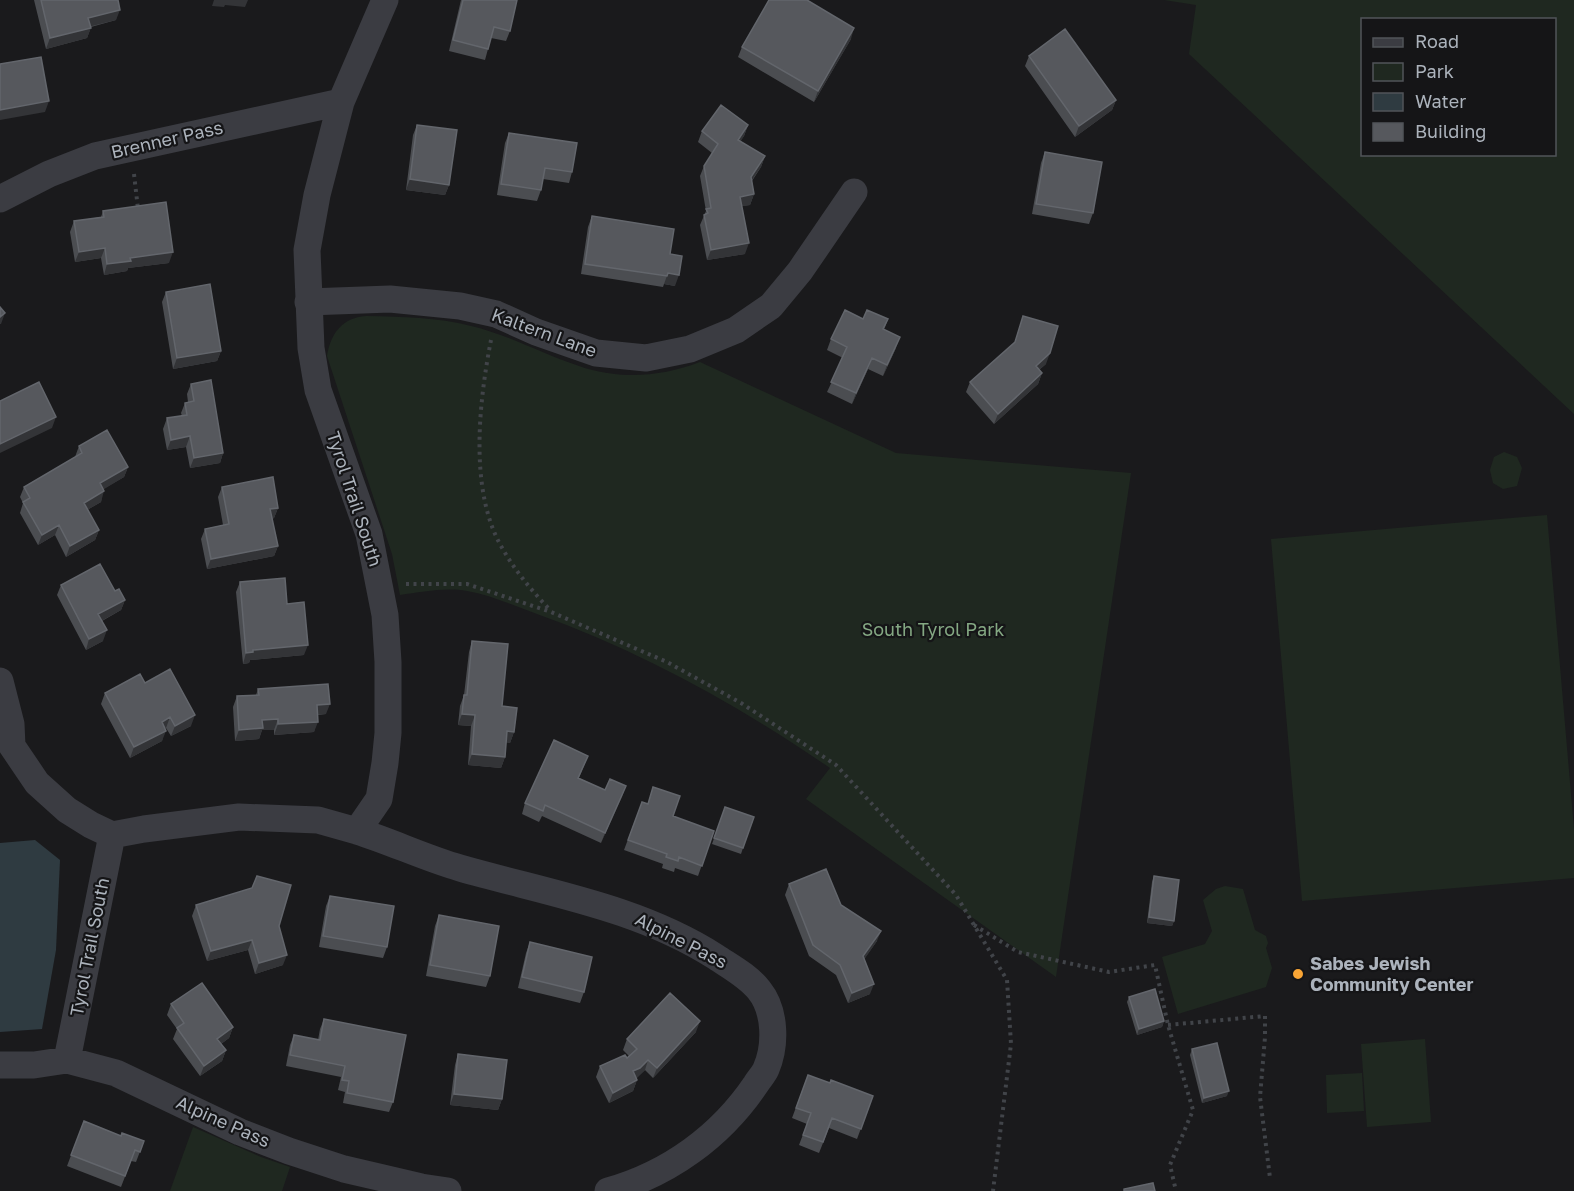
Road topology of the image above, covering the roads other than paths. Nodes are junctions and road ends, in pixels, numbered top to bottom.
1 (385, 0) edge
2 (341, 102) junction
3 (854, 192) dead end
4 (0, 199) edge
5 (308, 302) junction
6 (0, 681) edge
7 (6, 749) edge
8 (357, 831) junction
9 (112, 835) junction
10 (67, 1060) junction
11 (0, 1065) edge
12 (448, 1191) edge
13 (608, 1191) edge

1 - 2 street, Tyrol Trail South
2 - 4 street, Brenner Pass
2 - 5 street, Tyrol Trail South
3 - 5 street, Kaltern Lane
5 - 8 street, Tyrol Trail South
6 - 7 street
7 - 9 street
8 - 9 street
8 - 13 street, Alpine Pass
9 - 10 street, Tyrol Trail South
10 - 11 street, Alpine Pass
10 - 12 street, Alpine Pass

